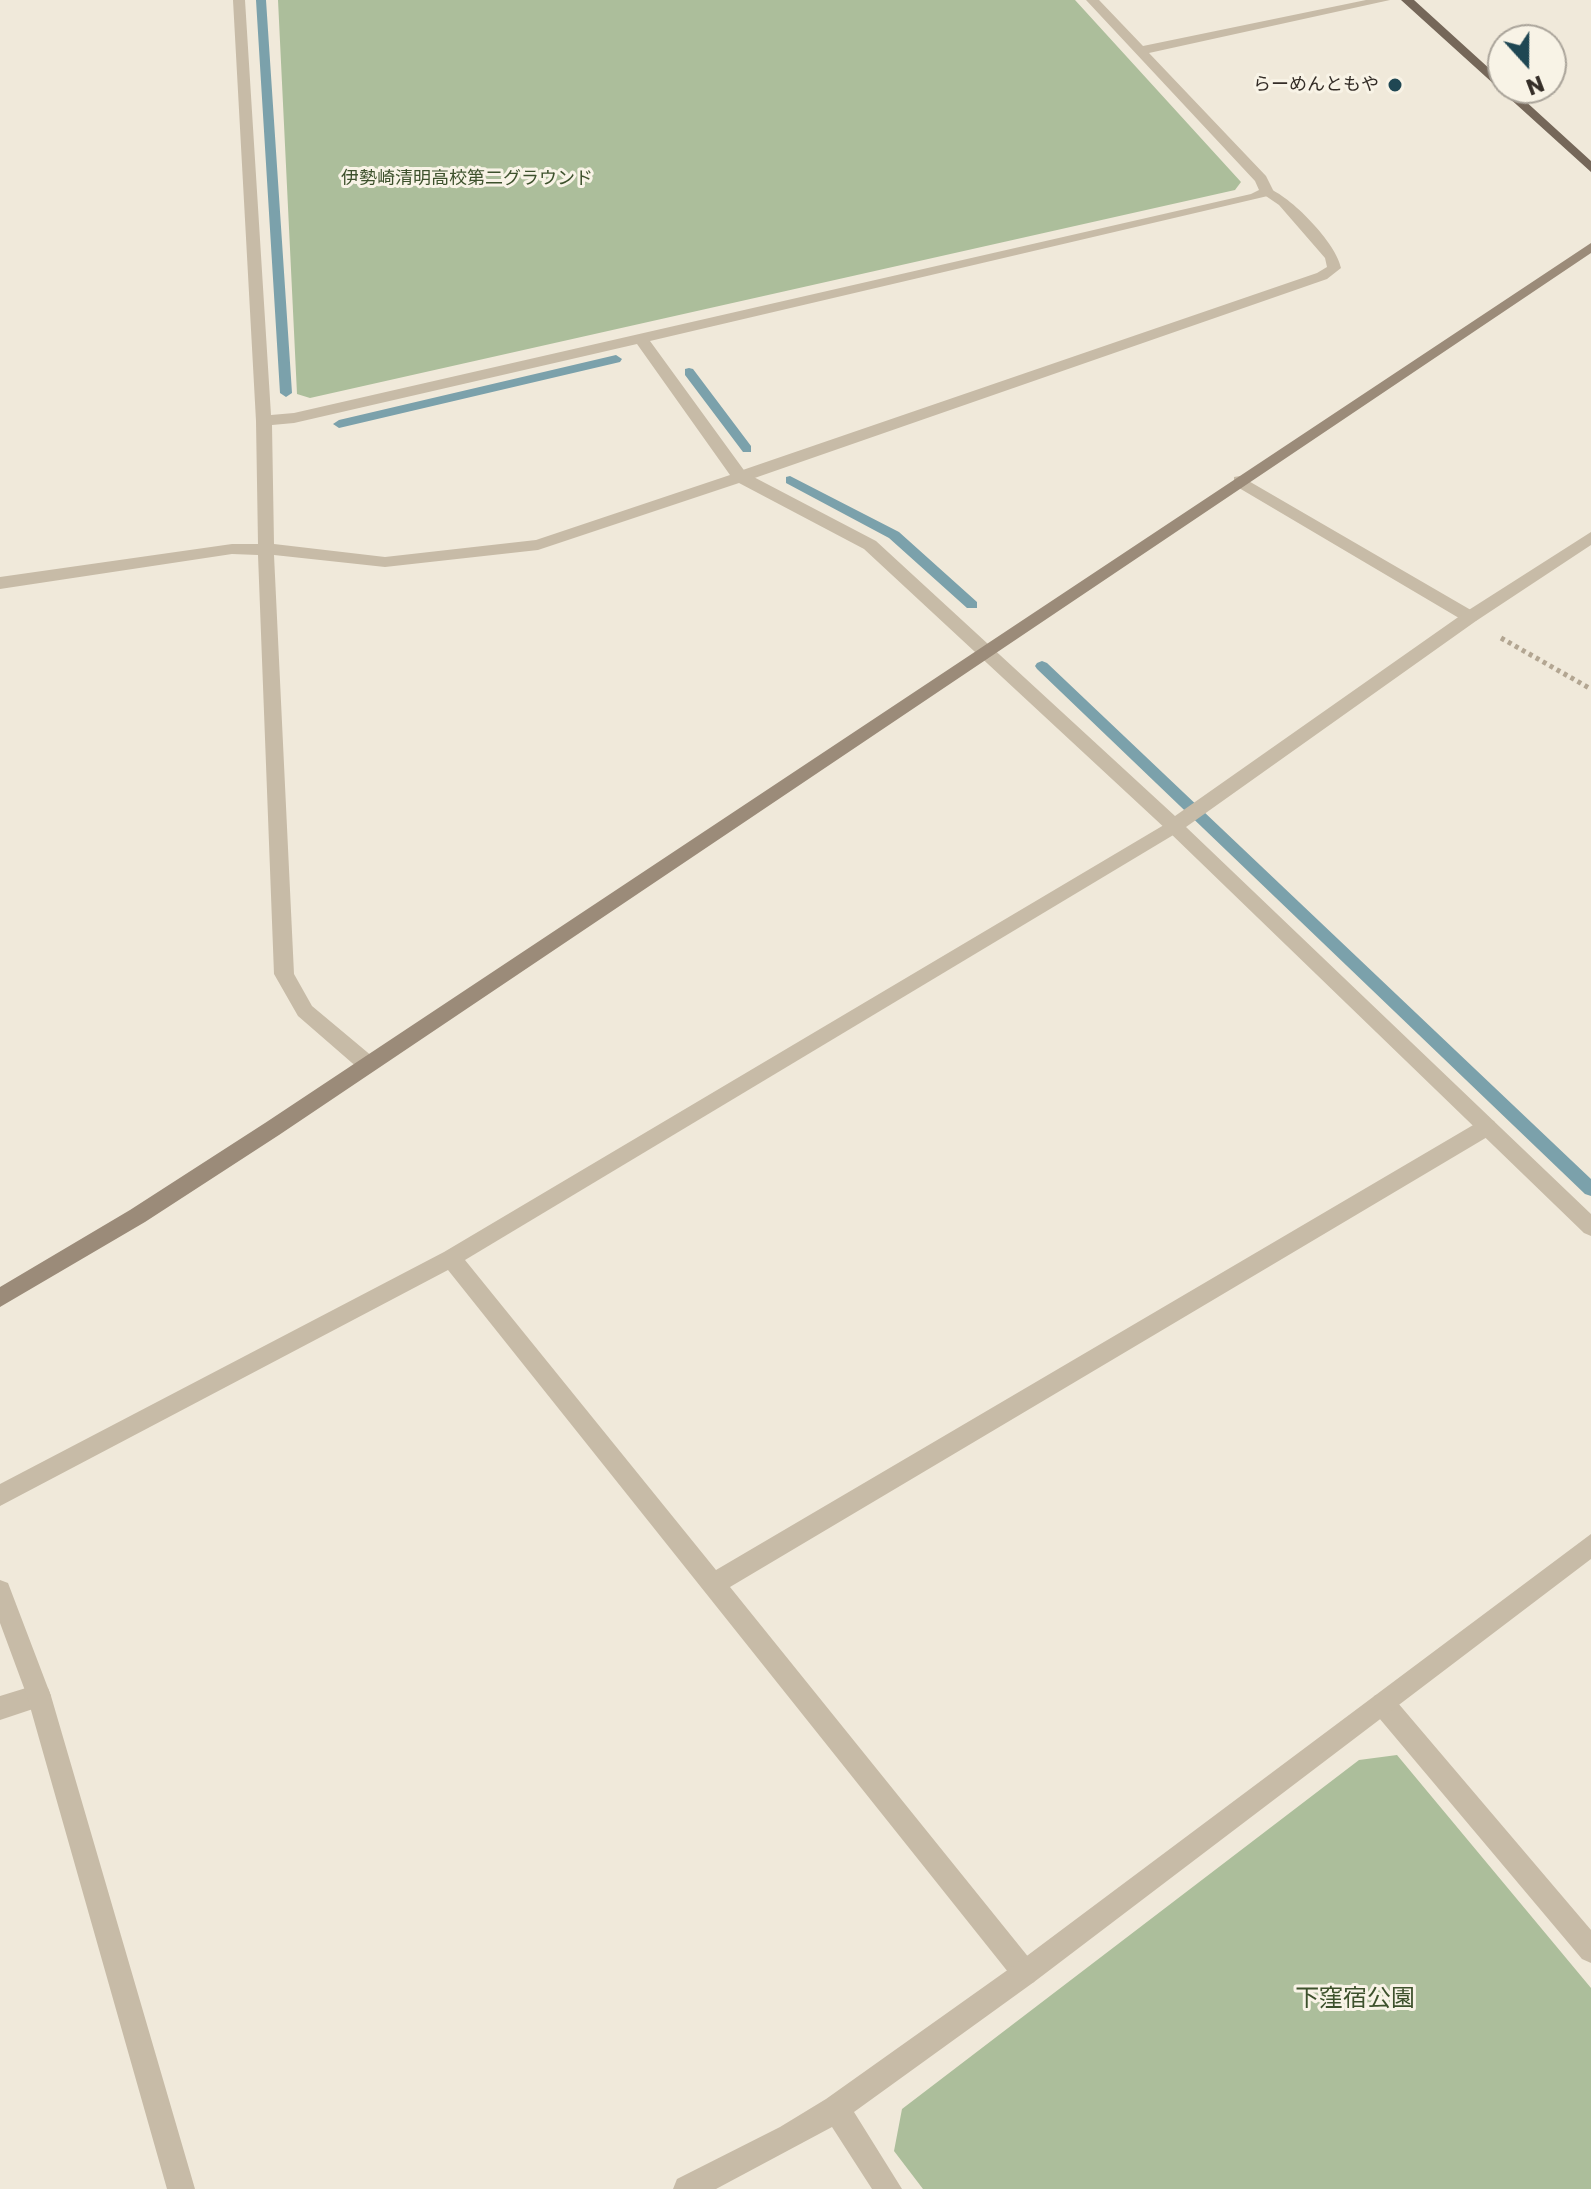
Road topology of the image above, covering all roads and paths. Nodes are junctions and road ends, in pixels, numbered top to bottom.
1 (239, 0) edge
2 (1092, 0) edge
3 (1384, 0) edge
4 (1407, 0) edge
5 (1139, 51) junction
6 (1591, 168) edge
7 (1267, 192) junction
8 (1591, 247) edge
9 (640, 338) junction
10 (264, 421) junction
11 (740, 477) junction
12 (1240, 481) junction
13 (1591, 537) edge
14 (266, 549) junction
15 (0, 583) edge
16 (1470, 617) junction
17 (987, 653) junction
18 (1591, 689) edge
19 (1174, 826) junction
20 (366, 1063) junction
21 (1487, 1127) junction
22 (1591, 1227) edge
23 (451, 1258) junction
24 (0, 1298) edge
25 (0, 1496) edge
26 (1591, 1545) edge
27 (712, 1585) junction
28 (0, 1591) edge
29 (39, 1696) junction
30 (1383, 1704) junction
31 (0, 1708) edge
32 (1591, 1950) edge
33 (1025, 1973) junction
34 (836, 2109) junction
35 (181, 2189) edge
36 (687, 2189) edge
37 (888, 2189) edge

1 - 10 street
2 - 5 street
3 - 5 street
4 - 6 main road
5 - 7 street
7 - 9 street
7 - 11 street
8 - 12 street
9 - 10 street
9 - 11 street
10 - 14 street
11 - 14 street
11 - 17 street
12 - 16 street
12 - 17 street
13 - 16 street
14 - 15 street
14 - 20 street
16 - 18 path
16 - 19 street
17 - 19 street
17 - 20 street
19 - 21 street
19 - 23 street
20 - 24 street
21 - 22 street
21 - 27 street
23 - 25 street
23 - 27 street
26 - 30 street
27 - 33 street
28 - 29 street
29 - 31 street
29 - 35 street
30 - 32 street
30 - 33 street
33 - 34 street
34 - 36 street
34 - 37 street

